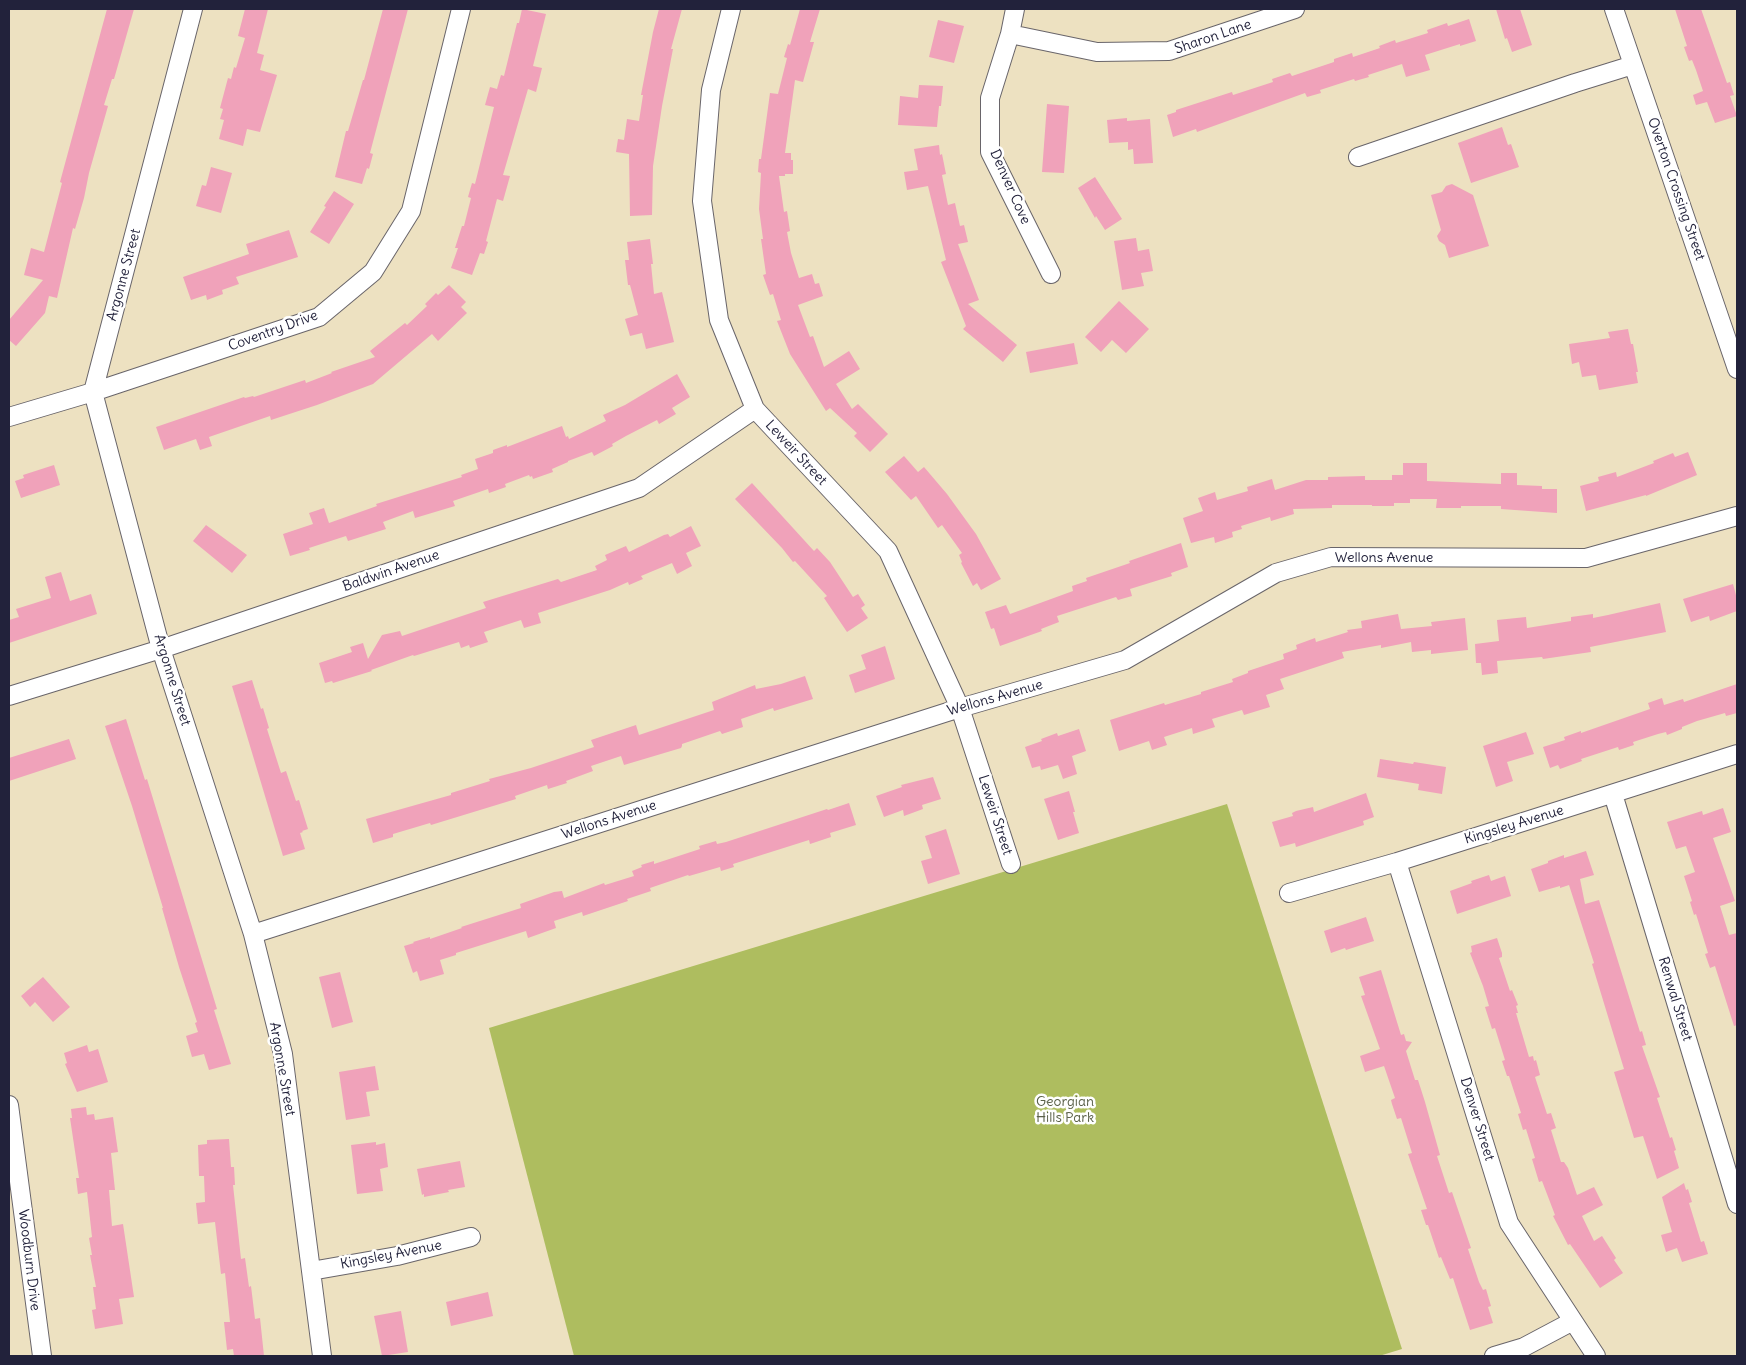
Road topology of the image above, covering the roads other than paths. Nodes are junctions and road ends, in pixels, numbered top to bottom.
1 (192, 9) edge
2 (461, 9) edge
3 (731, 9) edge
4 (1015, 9) edge
5 (1295, 9) edge
6 (1614, 9) edge
7 (1010, 34) junction
8 (1633, 65) junction
9 (1358, 157) dead end
10 (1051, 274) dead end
11 (1737, 369) edge
12 (93, 392) junction
13 (755, 409) junction
14 (9, 417) edge
15 (1737, 516) edge
16 (161, 649) junction
17 (9, 696) edge
18 (960, 708) junction
19 (1737, 754) edge
20 (1613, 794) junction
21 (1397, 862) junction
22 (1011, 864) dead end
23 (1290, 893) dead end
24 (253, 934) junction
25 (9, 1105) edge
26 (1737, 1204) edge
27 (472, 1237) dead end
28 (311, 1271) junction
29 (1573, 1321) junction
30 (42, 1356) edge
31 (322, 1356) edge
32 (1494, 1356) edge
33 (1596, 1356) edge

1 - 12 street, Argonne Street
2 - 12 street, Coventry Drive
3 - 13 street, Leweir Street
4 - 7 street, Denver Cove
5 - 7 street, Sharon Lane
6 - 8 street, Overton Crossing Street
7 - 10 street, Denver Cove
8 - 9 street
8 - 11 street, Overton Crossing Street
12 - 14 street, Coventry Drive
12 - 16 street, Argonne Street
13 - 16 street, Baldwin Avenue
13 - 18 street, Leweir Street
15 - 18 street, Wellons Avenue
16 - 17 street, Baldwin Avenue
16 - 24 street, Argonne Street
18 - 22 street, Leweir Street
18 - 24 street, Wellons Avenue
19 - 20 street, Kingsley Avenue
20 - 21 street, Kingsley Avenue
20 - 26 street, Renwal Street
21 - 23 street, Kingsley Avenue
21 - 29 street, Denver Street
24 - 28 street, Argonne Street
25 - 30 street, Woodburn Drive
27 - 28 street, Kingsley Avenue
28 - 31 street, Argonne Street
29 - 32 street
29 - 33 street, Denver Street

